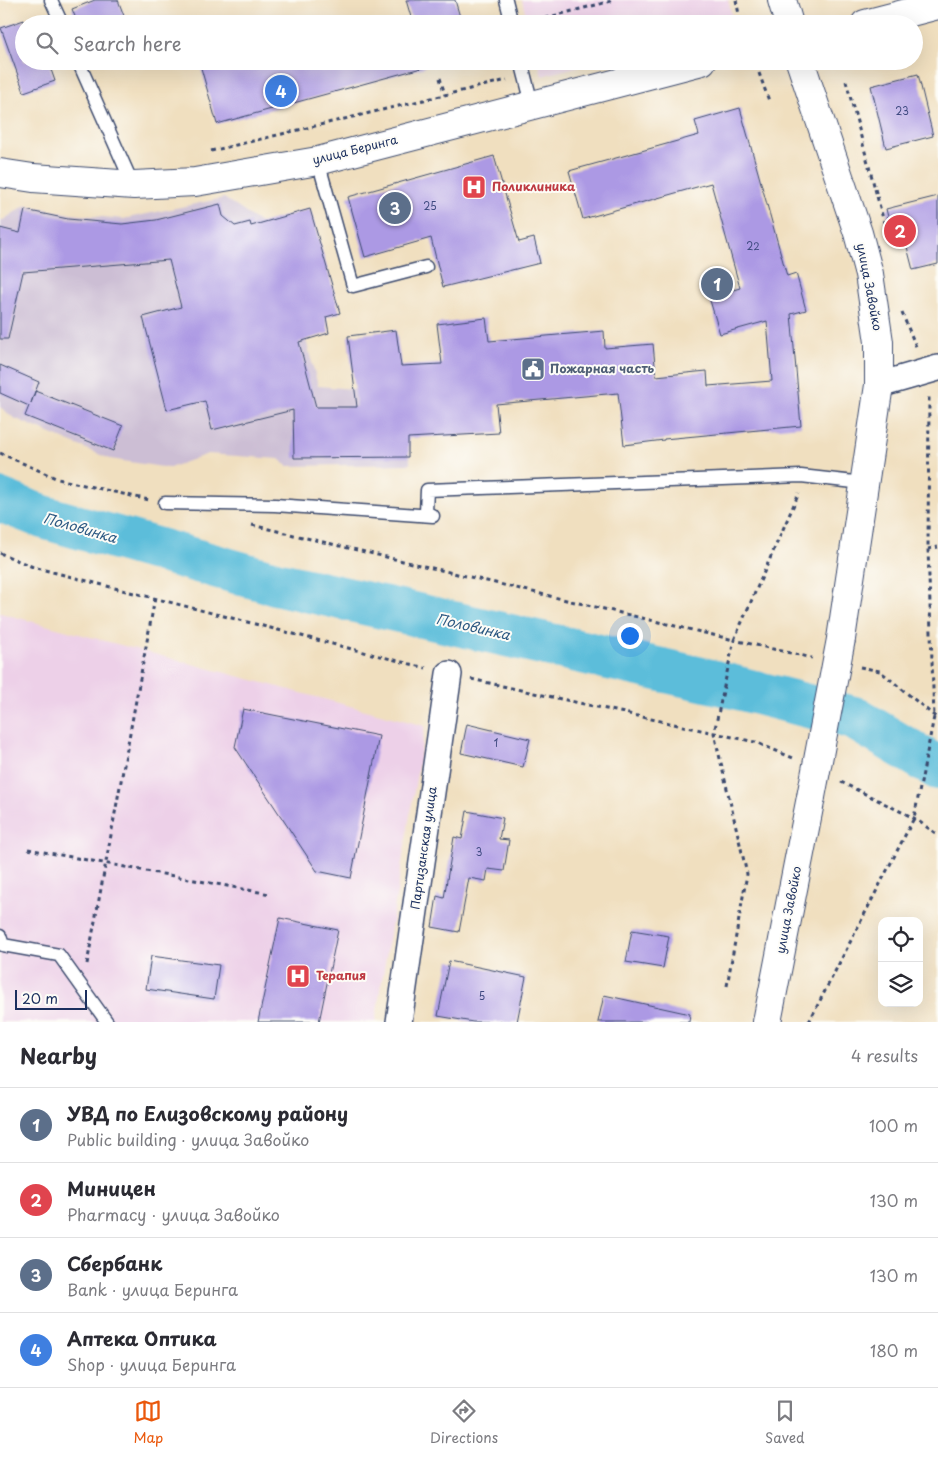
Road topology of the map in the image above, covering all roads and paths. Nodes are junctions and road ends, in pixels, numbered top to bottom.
1 (51, 0) edge
2 (506, 0) edge
3 (615, 0) edge
4 (736, 0) edge
5 (782, 0) edge
6 (930, 5) edge
7 (739, 14) dead end
8 (58, 15) edge
9 (510, 15) edge
10 (559, 15) edge
11 (786, 15) edge
12 (896, 15) edge
13 (82, 70) edge
14 (523, 70) edge
15 (666, 70) edge
16 (803, 70) edge
17 (759, 73) dead end
18 (524, 75) junction
19 (440, 78) dead end
20 (445, 95) junction
21 (769, 101) dead end
22 (532, 104) junction
23 (207, 152) dead end
24 (318, 161) junction
25 (0, 173) edge
26 (134, 185) junction
27 (426, 267) dead end
28 (938, 368) edge
29 (879, 385) junction
30 (929, 396) dead end
31 (0, 453) edge
32 (864, 483) junction
33 (800, 489) dead end
34 (165, 503) joint
35 (250, 524) dead end
36 (938, 547) edge
37 (928, 549) junction
38 (0, 554) edge
39 (155, 598) junction
40 (734, 640) junction
41 (799, 656) dead end
42 (880, 671) dead end
43 (449, 674) junction
44 (936, 718) edge
45 (714, 733) junction
46 (799, 761) dead end
47 (835, 779) dead end
48 (914, 818) junction
49 (938, 835) edge
50 (28, 849) dead end
51 (105, 864) junction
52 (270, 894) dead end
53 (0, 936) edge
54 (727, 986) dead end
55 (82, 989) junction
56 (107, 1022) edge
57 (399, 1022) edge
58 (767, 1022) edge
59 (810, 1022) edge

1 - 8 lane
2 - 9 lane
3 - 10 path
4 - 7 path
5 - 11 main road
6 - 12 main road
13 - 26 lane
14 - 18 lane
15 - 22 main road, улица Беринга
16 - 29 main road, улица Завойко
17 - 21 path
18 - 20 path
18 - 22 lane
19 - 20 path
20 - 23 path
22 - 24 main road, улица Беринга
24 - 26 main road, улица Беринга
24 - 27 lane
25 - 26 main road, улица Беринга
28 - 29 street
29 - 32 main road, улица Завойко
30 - 37 path
31 - 34 path
32 - 34 lane
32 - 58 main road, улица Завойко, bridge
33 - 40 path
35 - 40 path
36 - 37 path
37 - 44 path
38 - 39 path
39 - 43 path
39 - 51 path
40 - 41 path
40 - 45 path
42 - 44 path
43 - 45 path
43 - 57 street, Партизанская улица
44 - 48 path
45 - 46 path
45 - 54 path
47 - 48 path
48 - 49 path
48 - 59 path
50 - 51 path
51 - 52 path
51 - 55 path
53 - 55 lane
55 - 56 lane

